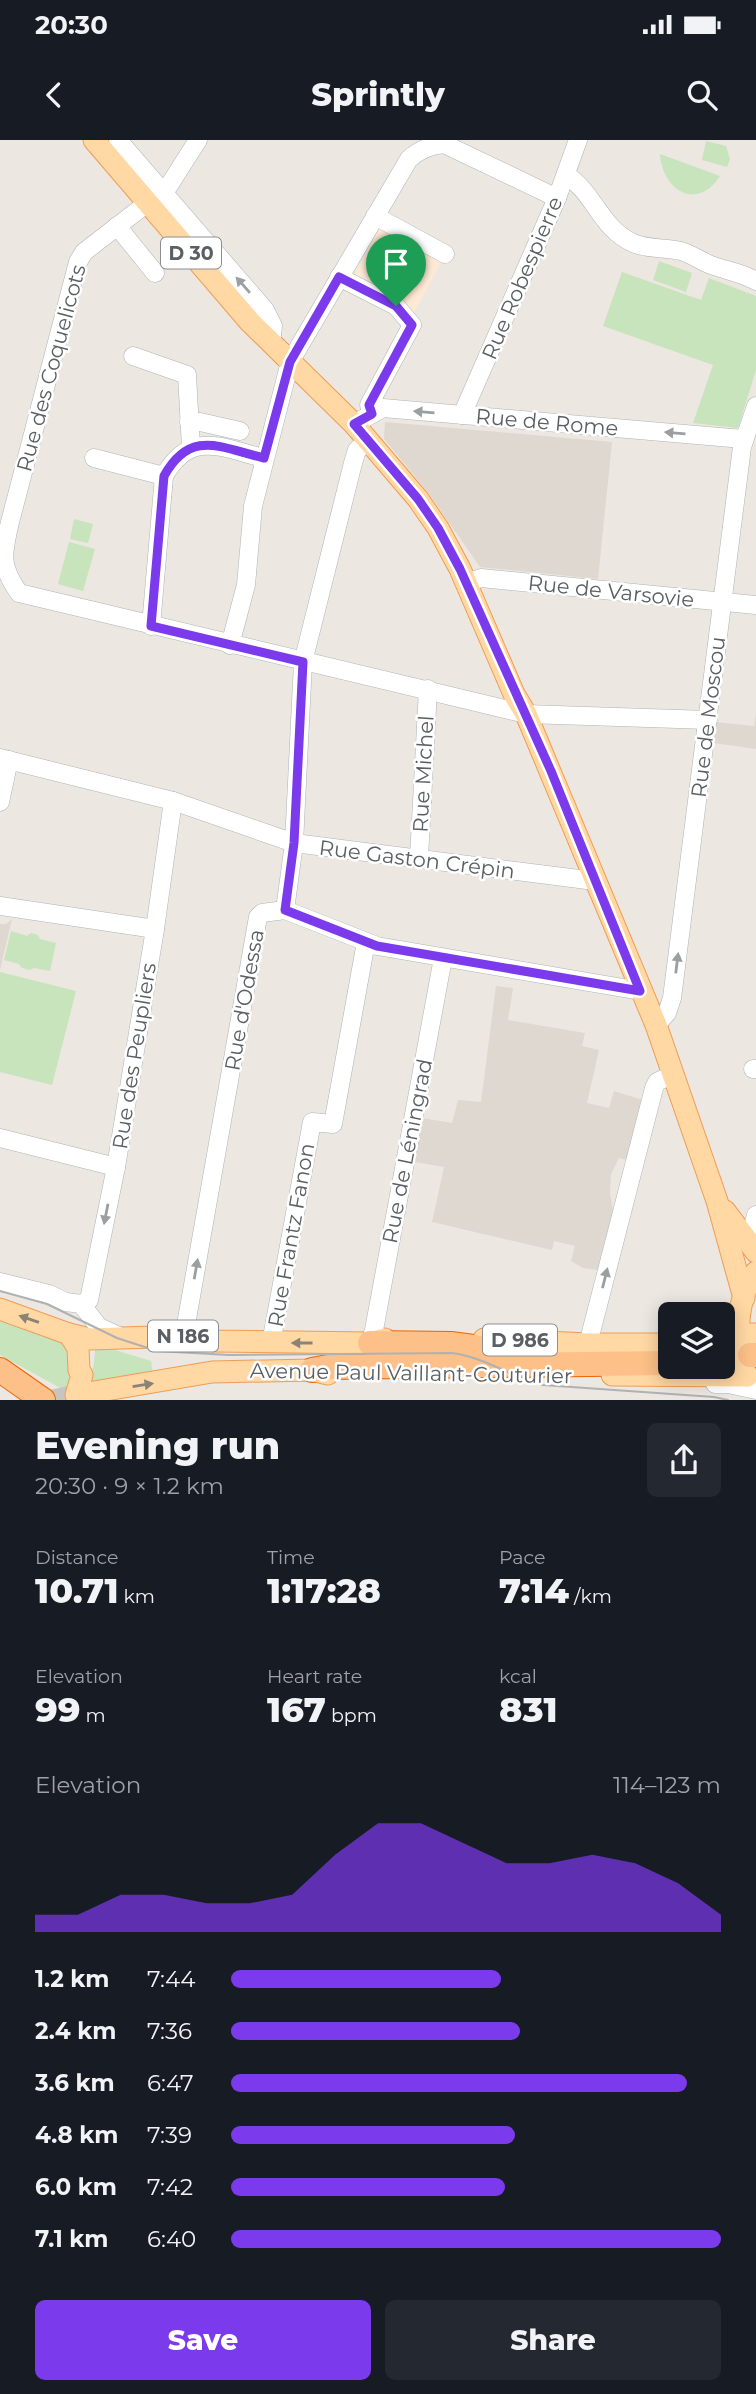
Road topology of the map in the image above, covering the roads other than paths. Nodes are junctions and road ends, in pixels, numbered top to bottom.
1 (94, 140) edge
2 (118, 140) edge
3 (198, 140) edge
4 (578, 140) edge
5 (565, 175) junction
6 (154, 197) junction
7 (557, 198) junction
8 (376, 216) junction
9 (117, 226) junction
10 (445, 254) dead end
11 (155, 273) dead end
12 (339, 277) junction
13 (756, 281) edge
14 (133, 356) dead end
15 (290, 362) junction
16 (756, 407) edge
17 (462, 415) junction
18 (363, 419) junction
19 (188, 422) junction
20 (240, 431) dead end
21 (368, 441) junction
22 (747, 444) edge
23 (191, 447) junction
24 (94, 458) dead end
25 (264, 458) junction
26 (164, 476) junction
27 (5, 521) edge
28 (466, 583) junction
29 (722, 601) junction
30 (756, 605) edge
31 (151, 626) junction
32 (230, 645) junction
33 (303, 662) junction
34 (428, 689) junction
35 (526, 714) junction
36 (708, 720) junction
37 (4, 759) edge
38 (173, 801) junction
39 (0, 802) edge
40 (294, 843) junction
41 (419, 858) junction
42 (595, 881) junction
43 (0, 906) edge
44 (285, 910) junction
45 (155, 929) junction
46 (366, 942) junction
47 (443, 958) junction
48 (640, 991) junction
49 (656, 1025) junction
50 (673, 1074) junction
51 (0, 1138) edge
52 (116, 1167) junction
53 (717, 1201) junction
54 (755, 1233) edge
55 (756, 1272) edge
56 (0, 1282) edge
57 (744, 1298) junction
58 (81, 1304) junction
59 (0, 1309) edge
60 (84, 1331) junction
61 (184, 1336) junction
62 (271, 1343) junction
63 (370, 1343) junction
64 (588, 1344) junction
65 (658, 1344) edge
66 (658, 1354) edge
67 (750, 1356) edge
68 (658, 1363) edge
69 (0, 1370) edge
70 (312, 1370) junction
71 (0, 1384) edge
72 (37, 1400) edge
73 (43, 1400) edge

1 - 6 main road, D 30
2 - 6 street
3 - 6 street, Rue des Coquelicots
4 - 5 street, Rue Robespierre
5 - 7 street, Rue Robespierre
5 - 13 street
6 - 9 street, Rue des Coquelicots
6 - 15 main road, D 30
7 - 8 street
7 - 17 street, Rue Robespierre
8 - 10 street
8 - 12 street
9 - 11 street
9 - 27 street, Rue des Coquelicots
12 - 15 street
12 - 18 street
14 - 19 street
15 - 18 main road, D 30
15 - 25 street
16 - 22 street, Rue de Moscou
17 -> 18 street, Rue de Rome
22 -> 17 street, Rue de Rome
18 - 21 main road, D 30
19 - 20 street
19 - 23 street
21 - 28 main road, D 30
21 - 33 street, Rue d'Odessa
22 - 29 street, Rue de Moscou
23 - 25 street
23 - 26 street
24 - 26 street
25 - 32 street
26 - 31 street
27 - 31 street, Rue des Coquelicots
28 - 29 street, Rue de Varsovie
28 - 35 main road, D 30
29 - 30 street, Rue de Varsovie
29 - 36 street, Rue de Moscou
31 - 32 street, Rue des Coquelicots
32 - 33 street, Rue des Coquelicots
33 - 34 street, Rue des Coquelicots
33 - 40 street, Rue d'Odessa
34 - 35 street, Rue des Coquelicots
34 - 41 street, Rue Michel
35 - 36 street, Rue des Coquelicots
35 - 42 main road, D 30
49 -> 36 street, Rue de Moscou
37 - 38 street, Rue Gaston Crépin
37 - 39 street
38 - 40 street, Rue Gaston Crépin
38 - 45 street, Rue des Peupliers
40 - 41 street, Rue Gaston Crépin
40 - 44 street, Rue d'Odessa
41 - 42 street, Rue Gaston Crépin
42 - 48 main road, D 30
43 - 45 street
44 - 46 street
61 -> 44 street, Rue d'Odessa
45 - 52 street, Rue des Peupliers
46 - 47 street
46 - 62 street, Rue Frantz Fanon
47 - 48 street
47 - 63 street, Rue de Léningrad
48 - 49 main road, D 30
49 - 50 main road, D 30
50 - 53 main road, D 30
64 -> 50 street
51 - 52 street
52 -> 58 street, Rue des Peupliers
53 - 54 main road, D 30
53 - 57 main road, D 30
55 - 57 main road
56 - 58 street
57 - 67 main road
58 - 60 street
60 -> 59 main road, Avenue Paul Vaillant-Couturier / N 186
60 - 61 main road, Avenue Paul Vaillant-Couturier / N 186
60 -> 70 main road, Avenue Paul Vaillant-Couturier / N 186
61 - 62 main road, Avenue Paul Vaillant-Couturier / N 186
63 -> 62 main road, Avenue Paul Vaillant-Couturier / N 186
63 - 64 main road, Avenue Paul Vaillant-Couturier / D 986
63 - 66 highway
64 - 65 main road, Avenue Paul Vaillant-Couturier / D 986
67 - 70 main road, Avenue Paul Vaillant-Couturier / D 986
68 - 70 highway
69 - 73 highway
71 - 72 highway

